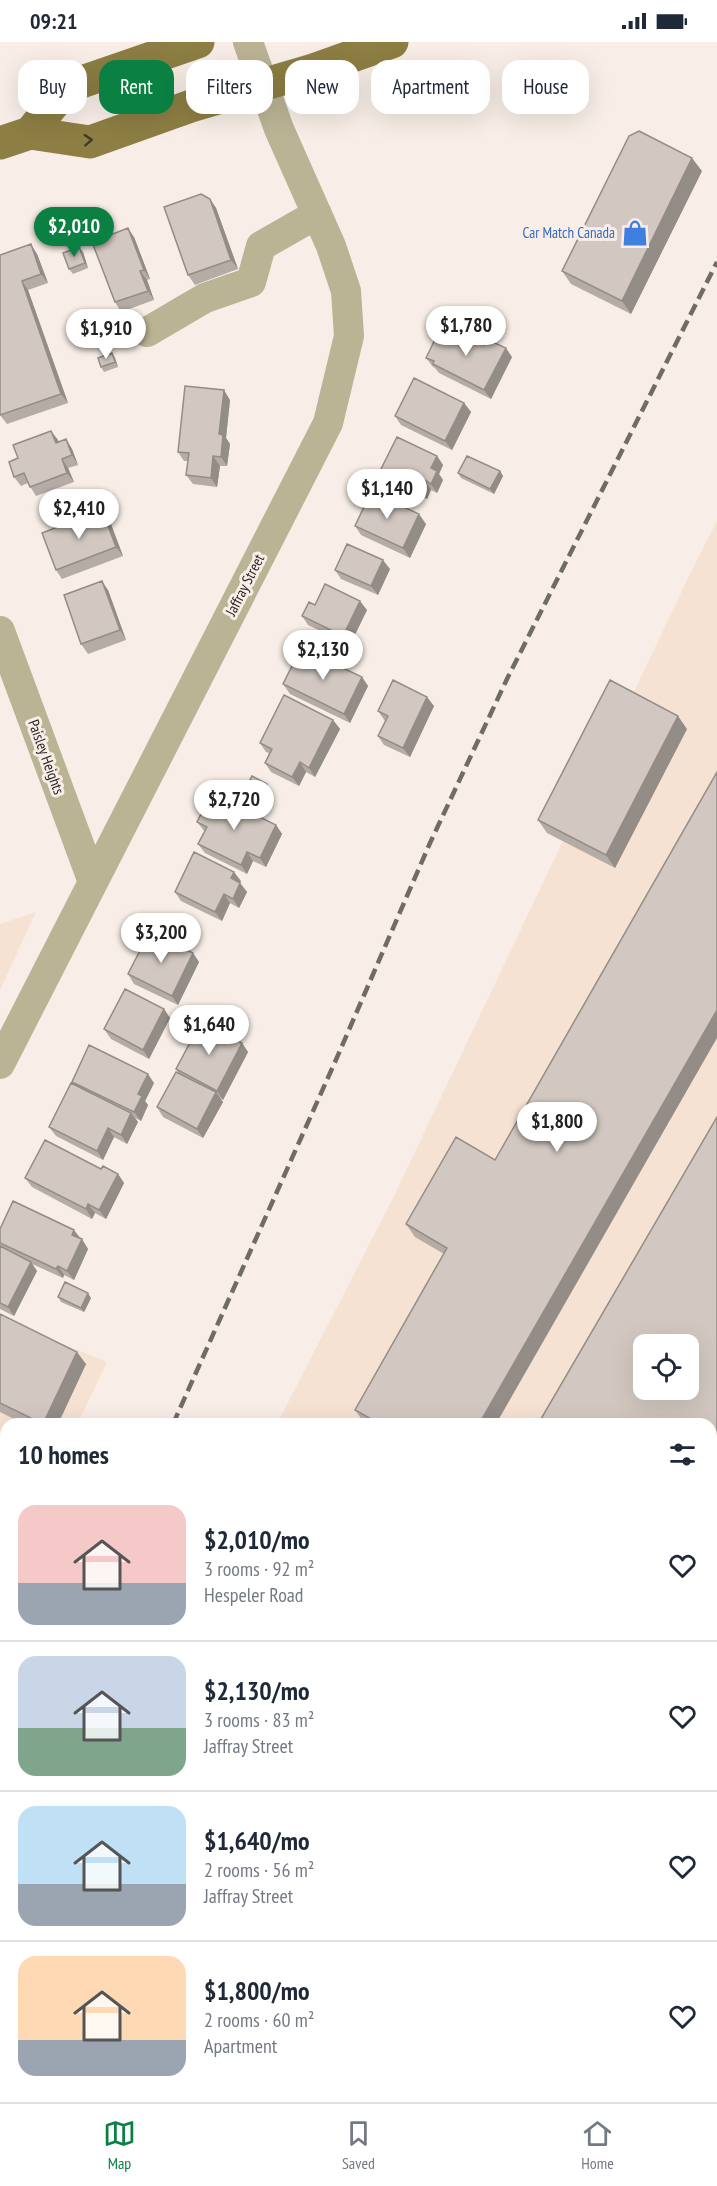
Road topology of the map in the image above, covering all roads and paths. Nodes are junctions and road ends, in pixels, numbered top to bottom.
1 (198, 42) edge
2 (248, 42) edge
3 (392, 42) edge
4 (255, 60) edge
5 (273, 81) edge
6 (186, 108) edge
7 (273, 111) edge
8 (15, 138) edge
9 (317, 214) junction
10 (147, 332) dead end
11 (0, 631) edge
12 (93, 882) junction
13 (0, 1064) edge

1 - 8 main road
2 - 4 street, Jaffray Street
3 - 5 main road
8 -> 6 main road
7 - 9 street, Jaffray Street
9 - 10 street
9 - 12 street, Jaffray Street
11 - 12 street, Paisley Heights
12 - 13 street, Jaffray Street

